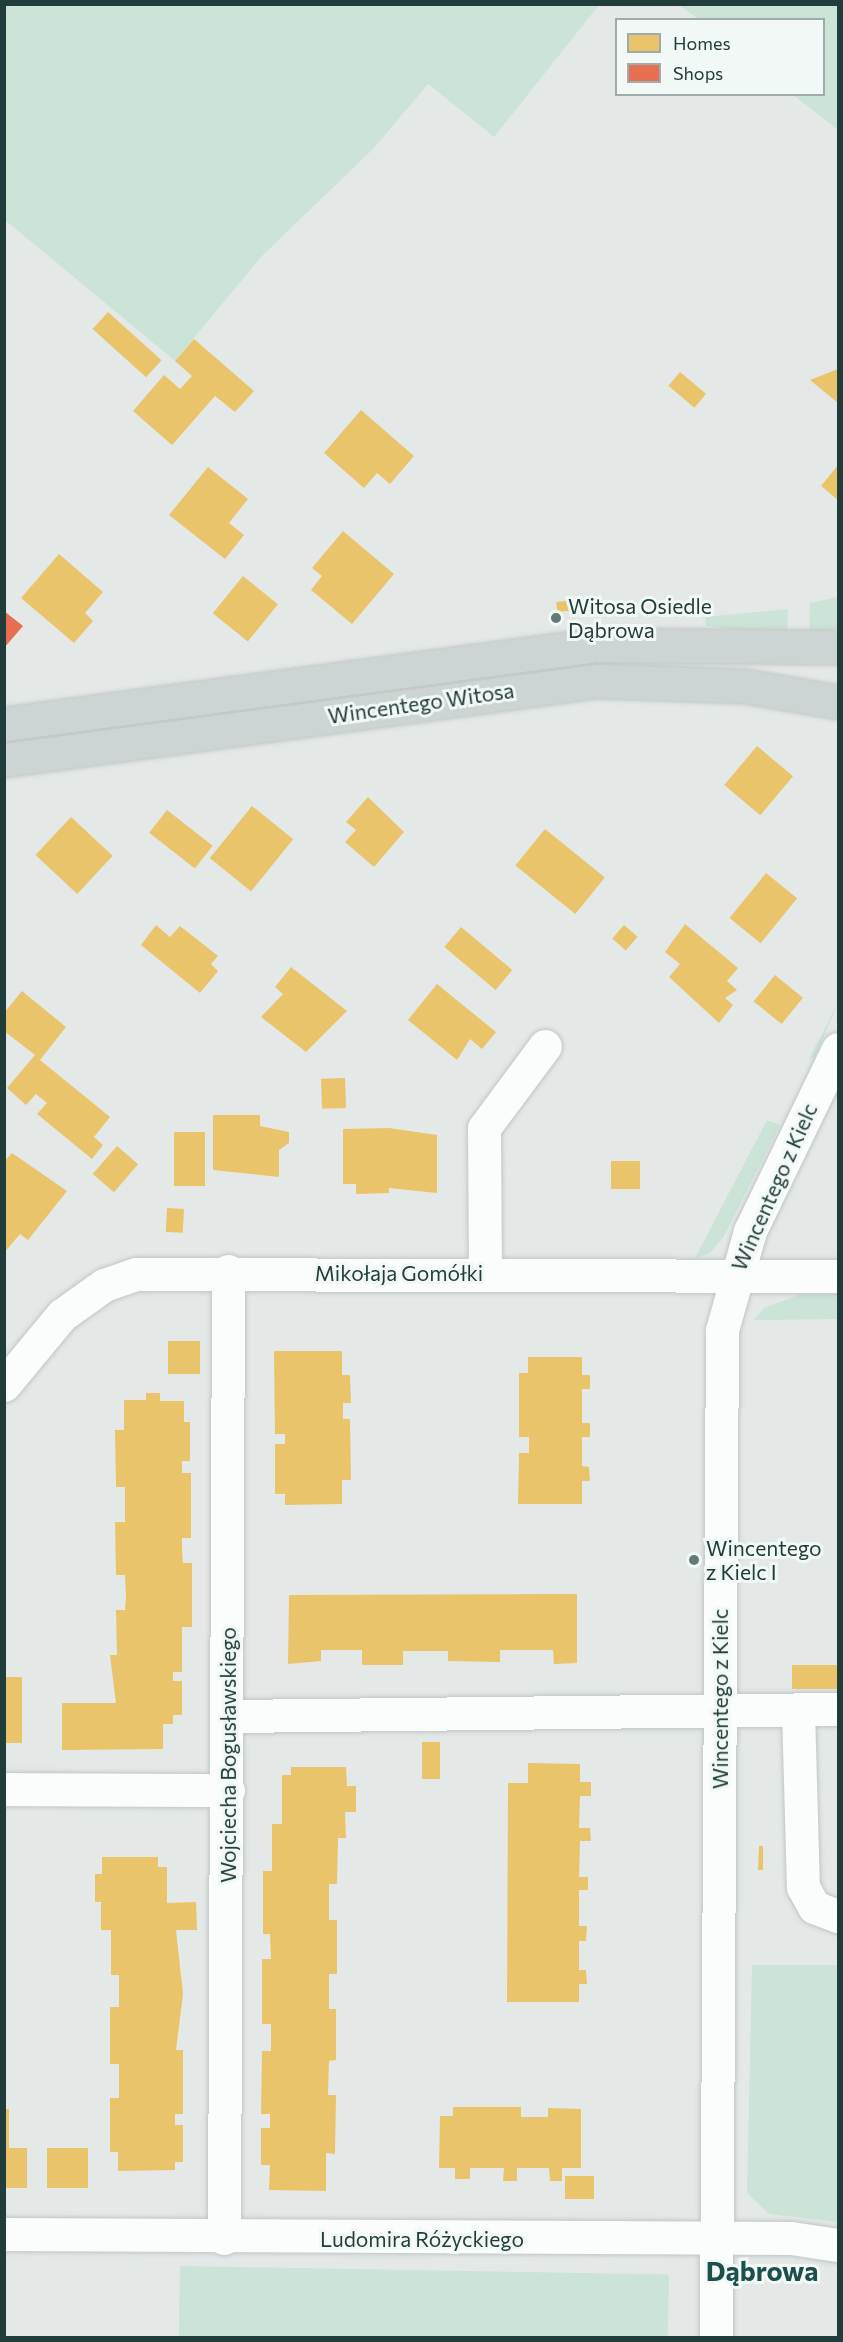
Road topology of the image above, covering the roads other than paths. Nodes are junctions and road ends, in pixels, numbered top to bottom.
1 (838, 647) edge
2 (838, 702) edge
3 (4, 723) edge
4 (4, 760) edge
5 (545, 1046) dead end
6 (838, 1049) edge
7 (228, 1271) junction
8 (485, 1273) junction
9 (734, 1275) junction
10 (838, 1276) edge
11 (4, 1385) edge
12 (720, 1710) junction
13 (798, 1710) junction
14 (838, 1710) edge
15 (230, 1716) junction
16 (4, 1789) edge
17 (228, 1790) junction
18 (838, 1916) edge
19 (4, 2234) edge
20 (224, 2238) junction
21 (716, 2239) junction
22 (838, 2246) edge
23 (716, 2337) edge

1 - 3 main road, Wincentego Witosa
2 - 4 main road, Wincentego Witosa
5 - 8 street
6 - 9 street, Wincentego z Kielc
7 - 8 street, Mikołaja Gomółki
7 - 11 street, Mikołaja Gomółki
7 - 15 street, Wojciecha Bogusławskiego
8 - 9 street, Mikołaja Gomółki
9 - 10 street, Mikołaja Gomółki
9 - 12 street, Wincentego z Kielc
12 - 13 street
12 - 15 street
12 - 21 street, Wincentego z Kielc
13 - 14 street
13 - 18 street
15 - 17 street, Wojciecha Bogusławskiego
16 - 17 street
17 - 20 street, Wojciecha Bogusławskiego
19 - 20 street, Ludomira Różyckiego
20 - 21 street, Ludomira Różyckiego
21 - 22 street, Ludomira Różyckiego
21 - 23 street, Wincentego z Kielc

